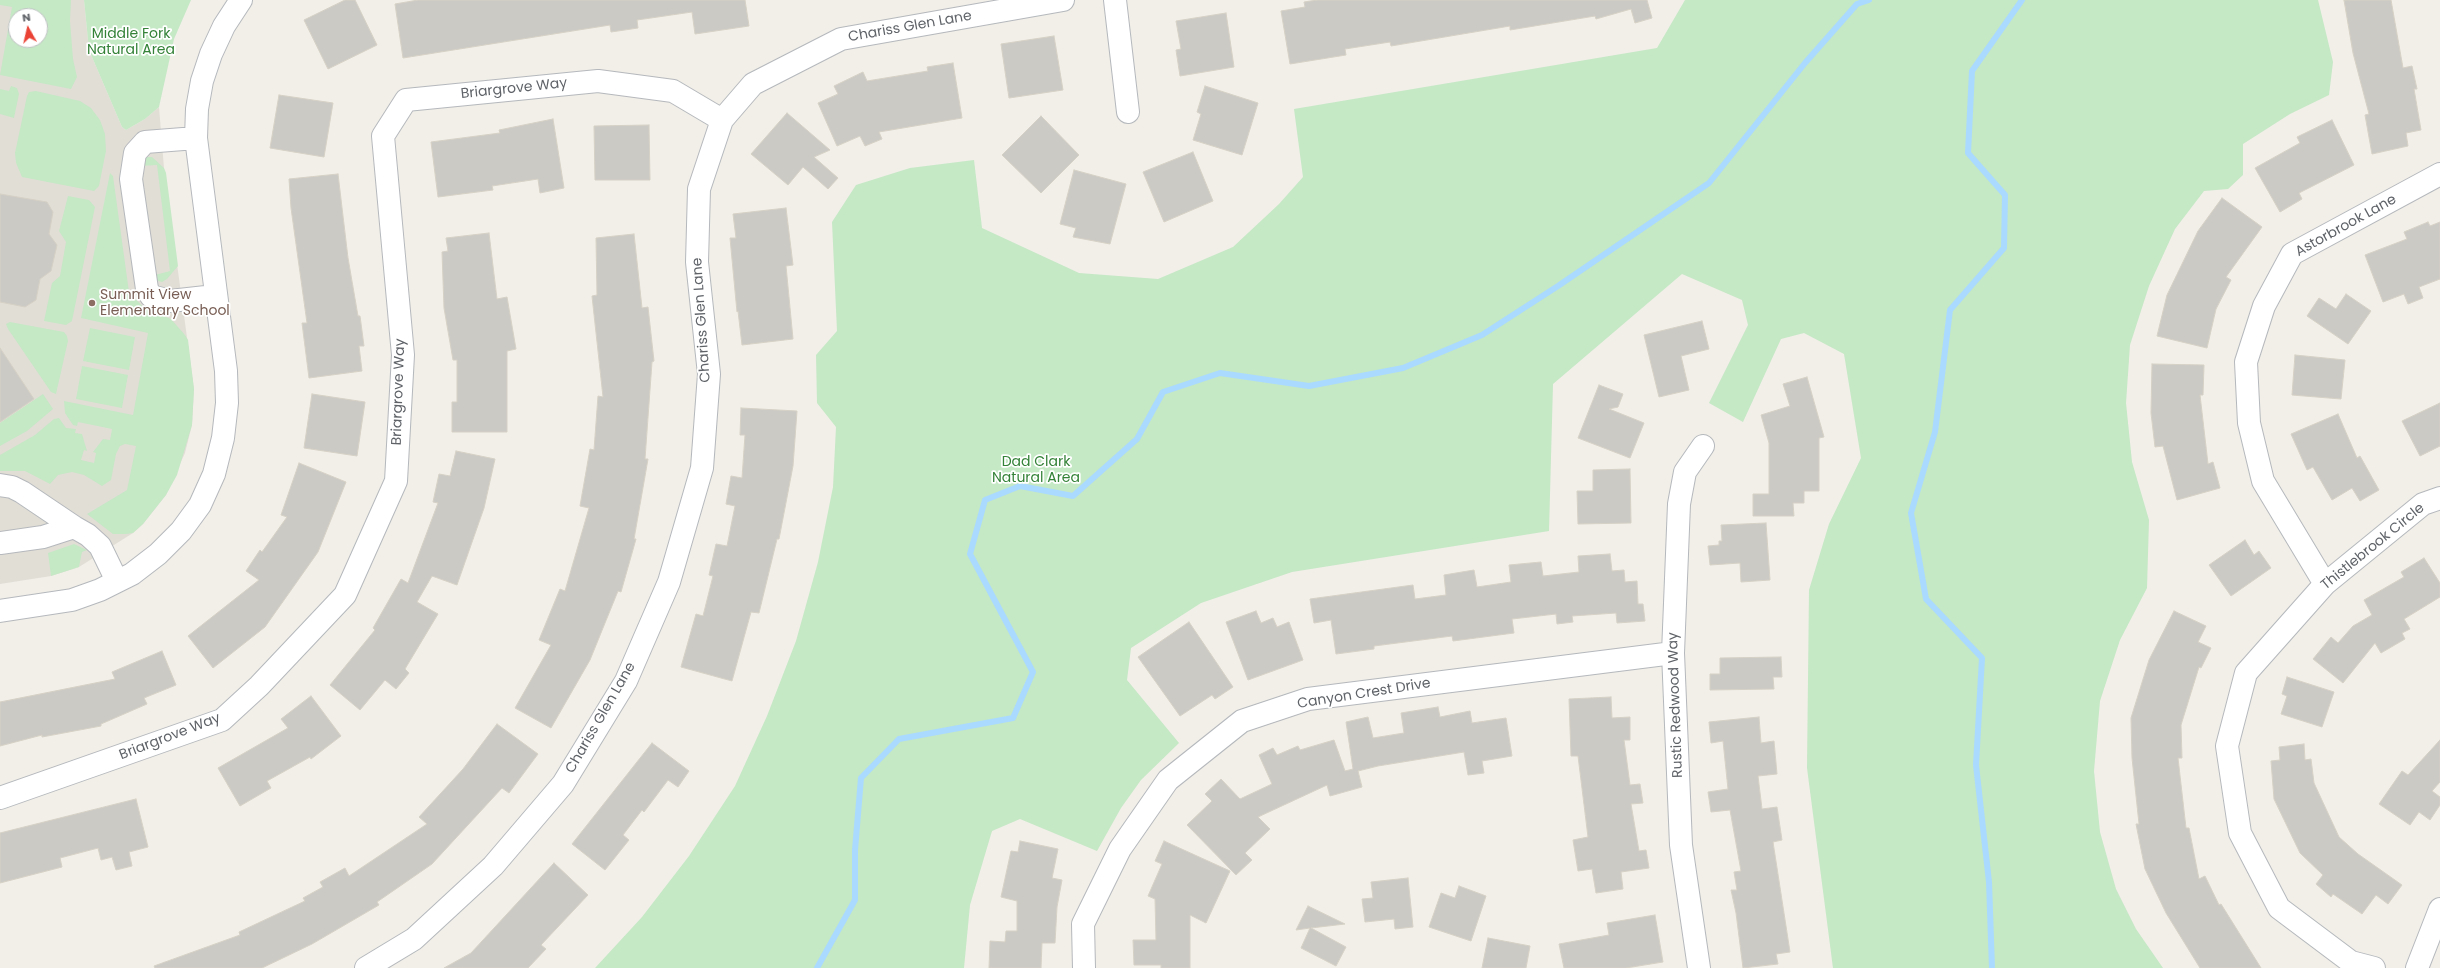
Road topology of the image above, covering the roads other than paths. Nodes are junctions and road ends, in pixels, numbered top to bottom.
1 (241, 0) edge
2 (1063, 0) edge
3 (1116, 0) edge
4 (1128, 112) dead end
5 (722, 120) junction
6 (196, 138) junction
7 (2440, 174) edge
8 (215, 296) junction
9 (1703, 446) dead end
10 (0, 485) edge
11 (2440, 498) edge
12 (74, 527) junction
13 (0, 543) edge
14 (118, 581) junction
15 (2325, 584) junction
16 (0, 611) edge
17 (1673, 653) junction
18 (0, 798) edge
19 (2440, 910) edge
20 (366, 968) edge
21 (1084, 968) edge
22 (1699, 968) edge
23 (2374, 968) edge
24 (2417, 968) edge

1 - 6 street
2 - 5 street, Chariss Glen Lane
3 - 4 street
5 - 18 street, Briargrove Way
5 - 20 street, Chariss Glen Lane
6 - 8 street
6 - 8 street
7 - 15 street, Astorbrook Lane
8 - 14 street
9 - 17 street, Rustic Redwood Way
10 - 12 street
11 - 15 street, Thistlebrook Circle
12 - 13 street
12 - 14 street
14 - 16 street
15 - 23 street, Thistlebrook Circle
17 - 21 street, Canyon Crest Drive
17 - 22 street, Rustic Redwood Way
19 - 24 street

